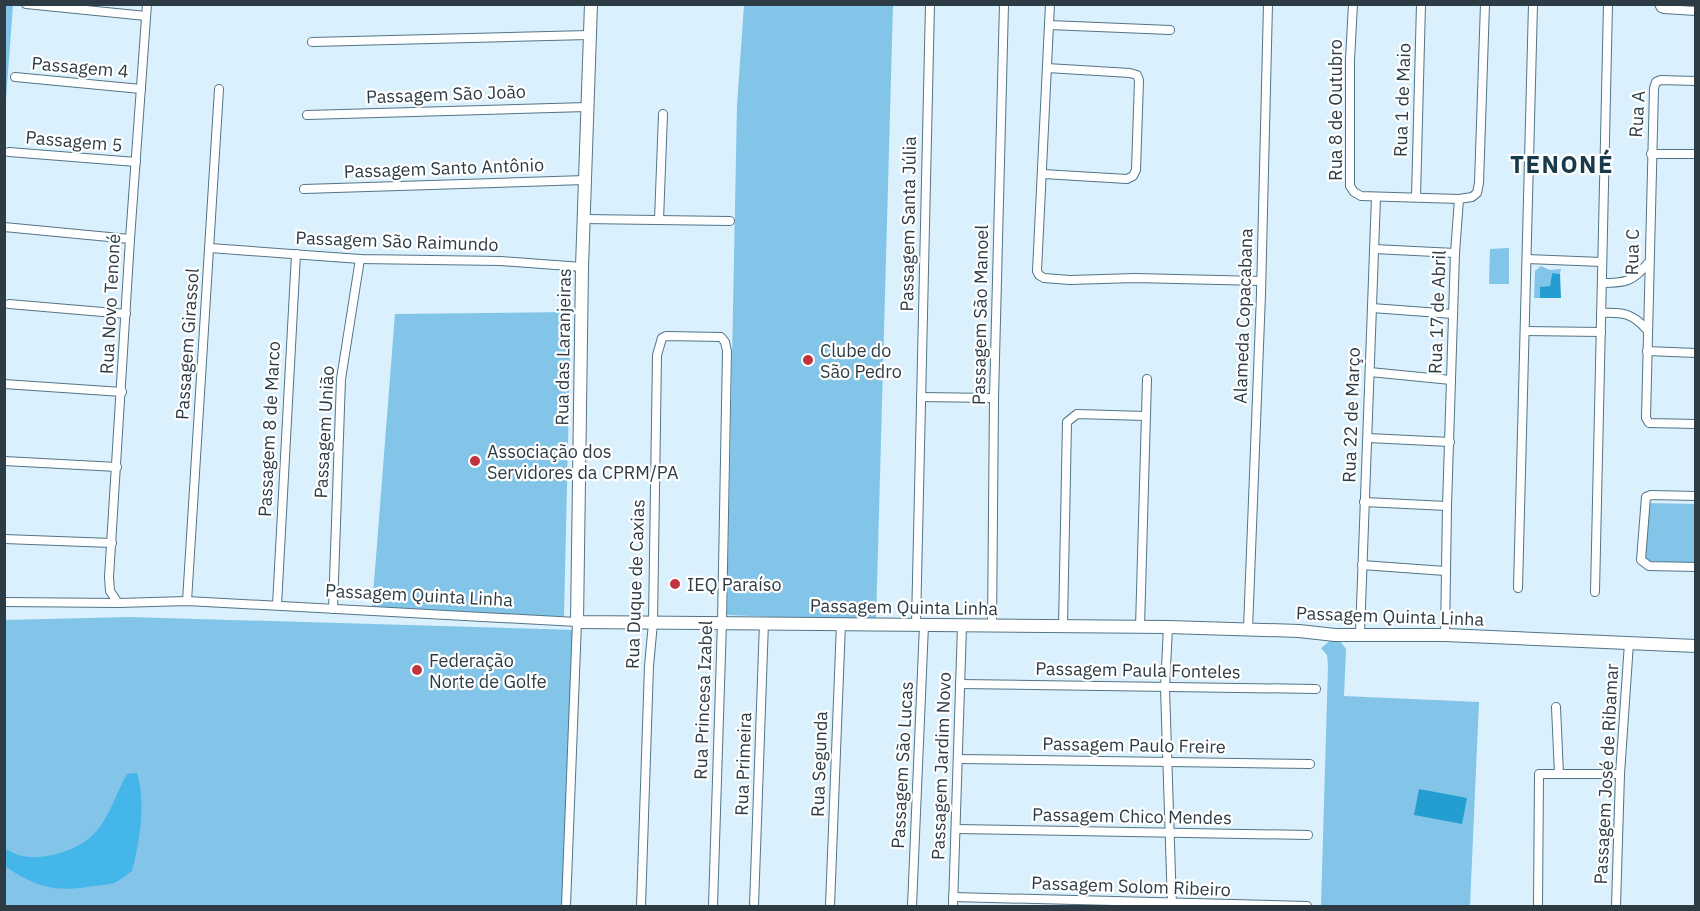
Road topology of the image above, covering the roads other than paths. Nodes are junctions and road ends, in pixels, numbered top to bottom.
1 (26, 4) edge
2 (147, 4) edge
3 (591, 4) edge
4 (930, 4) edge
5 (1004, 4) edge
6 (1050, 4) edge
7 (1268, 4) edge
8 (1353, 4) edge
9 (1421, 4) edge
10 (1485, 4) edge
11 (1533, 4) edge
12 (1608, 4) edge
13 (1662, 7) edge
14 (1695, 10) edge
15 (146, 16) junction
16 (1049, 24) junction
17 (1170, 30) dead end
18 (589, 35) junction
19 (312, 42) dead end
20 (1047, 68) junction
21 (15, 77) dead end
22 (1695, 81) edge
23 (141, 89) junction
24 (219, 89) dead end
25 (587, 106) junction
26 (663, 114) dead end
27 (307, 115) dead end
28 (9, 152) dead end
29 (1651, 154) junction
30 (1695, 154) edge
31 (136, 162) junction
32 (1043, 174) junction
33 (585, 180) junction
34 (304, 189) dead end
35 (1376, 197) junction
36 (1416, 197) junction
37 (1459, 199) junction
38 (584, 219) junction
39 (659, 220) junction
40 (730, 221) dead end
41 (4, 227) edge
42 (130, 238) junction
43 (210, 248) junction
44 (1374, 249) junction
45 (1455, 253) junction
46 (296, 254) junction
47 (360, 259) junction
48 (1527, 259) junction
49 (1602, 262) junction
50 (1649, 263) junction
51 (582, 267) junction
52 (1261, 280) junction
53 (1602, 282) junction
54 (9, 304) dead end
55 (1372, 308) junction
56 (1601, 313) junction
57 (126, 314) junction
58 (1453, 314) junction
59 (1647, 330) junction
60 (1525, 331) junction
61 (1601, 332) junction
62 (727, 351) joint
63 (1647, 351) junction
64 (1695, 353) edge
65 (1370, 372) junction
66 (1148, 379) dead end
67 (1451, 380) junction
68 (4, 384) edge
69 (122, 392) junction
70 (921, 397) junction
71 (994, 398) junction
72 (1145, 416) junction
73 (1695, 424) edge
74 (1368, 438) junction
75 (1450, 442) junction
76 (4, 461) edge
77 (117, 467) junction
78 (1695, 496) edge
79 (1364, 502) junction
80 (1447, 506) junction
81 (4, 539) edge
82 (112, 543) junction
83 (1362, 565) junction
84 (1695, 567) edge
85 (1445, 572) junction
86 (1518, 588) dead end
87 (1595, 592) dead end
88 (187, 601) junction
89 (4, 602) edge
90 (118, 603) junction
91 (276, 605) junction
92 (333, 609) junction
93 (577, 622) junction
94 (722, 622) junction
95 (764, 622) junction
96 (653, 623) junction
97 (841, 623) junction
98 (920, 625) junction
99 (962, 626) junction
100 (1063, 626) junction
101 (992, 627) junction
102 (1140, 627) junction
103 (1168, 627) junction
104 (1248, 629) junction
105 (1360, 634) junction
106 (1445, 635) junction
107 (1629, 643) junction
108 (1695, 646) edge
109 (960, 684) junction
110 (1165, 688) junction
111 (1316, 689) dead end
112 (1556, 707) dead end
113 (958, 759) junction
114 (1167, 763) junction
115 (1310, 764) dead end
116 (1559, 774) junction
117 (1620, 774) junction
118 (956, 829) junction
119 (1170, 833) junction
120 (1308, 835) dead end
121 (953, 902) edge
122 (1172, 905) edge
123 (566, 906) edge
124 (641, 906) edge
125 (713, 906) edge
126 (754, 906) edge
127 (830, 906) edge
128 (912, 906) edge
129 (1307, 906) edge
130 (1538, 906) edge
131 (1616, 906) edge

1 - 15 street
2 - 15 street, Rua Novo Tenoné
3 - 18 street, Rua das Laranjeiras
4 - 70 street, Passagem Santa Júlia
5 - 71 street, Passagem São Manoel
6 - 16 street
7 - 52 street, Alameda Copacabana
8 - 35 street, Rua 8 de Outubro
9 - 36 street, Rua 1 de Maio
10 - 37 street
11 - 48 street
12 - 49 street
13 - 14 street
15 - 23 street, Rua Novo Tenoné
16 - 17 street
16 - 20 street
18 - 19 street
18 - 25 street, Rua das Laranjeiras
20 - 32 street
20 - 32 street
21 - 23 street, Passagem 4
22 - 29 street, Rua A
23 - 31 street, Rua Novo Tenoné
24 - 43 street, Passagem Girassol
25 - 27 street, Passagem São João
25 - 33 street, Rua das Laranjeiras
26 - 39 street
28 - 31 street, Passagem 5
29 - 30 street
29 - 50 street, Rua C
31 - 42 street, Rua Novo Tenoné
32 - 52 street
33 - 34 street, Passagem Santo Antônio
33 - 38 street, Rua das Laranjeiras
35 - 36 street
35 - 44 street, Rua 22 de Março
36 - 37 street
37 - 45 street, Rua 17 de Abril
38 - 39 street
38 - 51 street, Rua das Laranjeiras
39 - 40 street
41 - 42 street
42 - 57 street, Rua Novo Tenoné
43 - 46 street, Passagem São Raimundo
43 - 88 street, Passagem Girassol
44 - 45 street
44 - 55 street, Rua 22 de Março
45 - 58 street, Rua 17 de Abril
46 - 47 street, Passagem São Raimundo
46 - 91 street, Passagem 8 de Marco
47 - 51 street, Passagem São Raimundo
47 - 92 street, Passagem União
48 - 49 street
48 - 60 street
49 - 53 street
50 - 53 street
50 - 59 street, Rua C
51 - 93 street, Rua das Laranjeiras
52 - 104 street, Alameda Copacabana
53 - 56 street
54 - 57 street
55 - 58 street
55 - 65 street, Rua 22 de Março
56 - 59 street
56 - 61 street
57 - 69 street, Rua Novo Tenoné
58 - 67 street, Rua 17 de Abril
59 - 63 street, Rua C
60 - 61 street
60 - 86 street
61 - 87 street
62 - 94 street, Rua Princesa Izabel
62 - 96 street, Rua Duque de Caxias
63 - 64 street
63 - 73 street, Rua C
65 - 67 street
65 - 74 street, Rua 22 de Março
66 - 72 street
67 - 75 street, Rua 17 de Abril
68 - 69 street
69 - 77 street, Rua Novo Tenoné
70 - 71 street
70 - 98 street, Passagem Santa Júlia
71 - 101 street, Passagem São Manoel
72 - 100 street
72 - 102 street
74 - 75 street
74 - 79 street, Rua 22 de Março
75 - 80 street, Rua 17 de Abril
76 - 77 street
77 - 82 street, Rua Novo Tenoné
78 - 84 street
79 - 80 street
79 - 83 street, Rua 22 de Março
80 - 85 street, Rua 17 de Abril
81 - 82 street
82 - 90 street, Rua Novo Tenoné
83 - 85 street
83 - 105 street, Rua 22 de Março
85 - 106 street, Rua 17 de Abril
88 - 90 street, Passagem Quinta Linha
88 - 91 street, Passagem Quinta Linha
89 - 90 street, Passagem Quinta Linha
91 - 92 street, Passagem Quinta Linha
92 - 93 street, Passagem Quinta Linha
93 - 96 street, Passagem Quinta Linha
93 - 123 street, Rua das Laranjeiras
94 - 95 street, Passagem Quinta Linha
94 - 96 street, Passagem Quinta Linha
94 - 125 street, Rua Princesa Izabel
95 - 97 street, Passagem Quinta Linha
95 - 126 street, Rua Primeira
96 - 124 street, Rua Duque de Caxias
97 - 98 street, Passagem Quinta Linha
97 - 127 street, Rua Segunda
98 - 99 street, Passagem Quinta Linha
98 - 128 street, Passagem São Lucas
99 - 101 street, Passagem Quinta Linha
99 - 109 street, Passagem Jardim Novo
100 - 101 street, Passagem Quinta Linha
100 - 102 street, Passagem Quinta Linha
102 - 103 street, Passagem Quinta Linha
103 - 104 street, Passagem Quinta Linha
103 - 110 street
104 - 105 street, Passagem Quinta Linha
105 - 106 street, Passagem Quinta Linha
106 - 107 street, Passagem Quinta Linha
107 - 108 street, Passagem Quinta Linha
107 - 117 street, Passagem José de Ribamar
109 - 110 street, Passagem Paula Fonteles
109 - 113 street, Passagem Jardim Novo
110 - 111 street, Passagem Paula Fonteles
110 - 114 street
112 - 116 street
113 - 114 street, Passagem Paulo Freire
113 - 118 street, Passagem Jardim Novo
114 - 115 street, Passagem Paulo Freire
114 - 119 street
116 - 117 street
116 - 130 street
117 - 131 street, Passagem José de Ribamar
118 - 119 street, Passagem Chico Mendes
118 - 121 street, Passagem Jardim Novo
119 - 120 street, Passagem Chico Mendes
119 - 122 street
121 - 122 street, Passagem Solom Ribeiro
122 - 129 street, Passagem Solom Ribeiro

